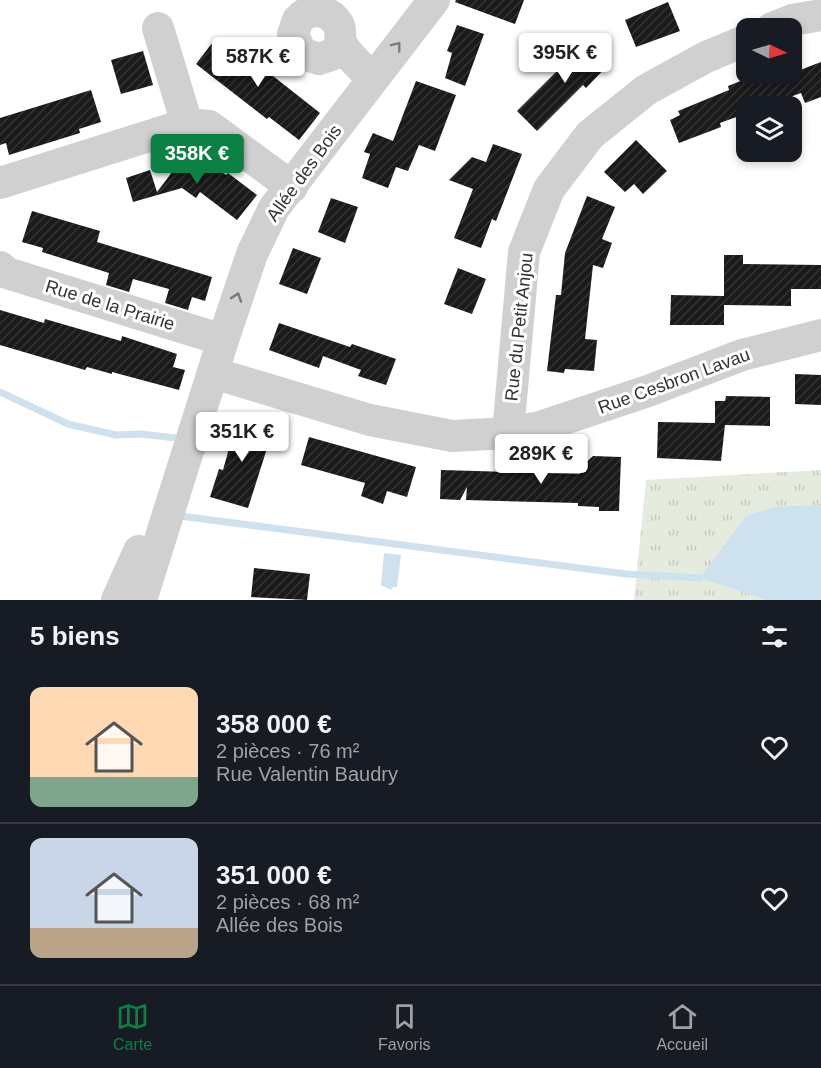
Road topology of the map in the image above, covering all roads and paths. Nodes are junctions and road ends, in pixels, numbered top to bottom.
1 (434, 0) edge
2 (158, 28) dead end
3 (341, 42) dead end
4 (736, 45) edge
5 (372, 78) junction
6 (187, 124) junction
7 (0, 183) edge
8 (292, 187) junction
9 (0, 267) edge
10 (821, 335) edge
11 (223, 340) junction
12 (213, 373) junction
13 (508, 433) junction
14 (183, 471) junction
15 (117, 600) edge
16 (141, 600) edge

5 -> 1 street, Allée des Bois
2 - 6 street
3 - 5 street
4 - 13 street, Rue du Petit Anjou
5 - 8 street, Allée des Bois
6 - 7 street
6 - 8 street
11 -> 8 street, Allée des Bois
9 - 11 street, Rue de la Prairie
10 - 13 street, Rue Cesbron Lavau
11 - 12 street, Allée des Bois
12 - 13 street, Rue Cesbron Lavau
12 - 14 street, Allée des Bois
14 - 15 street, Allée des Bois
14 - 16 street, Allée des Bois

